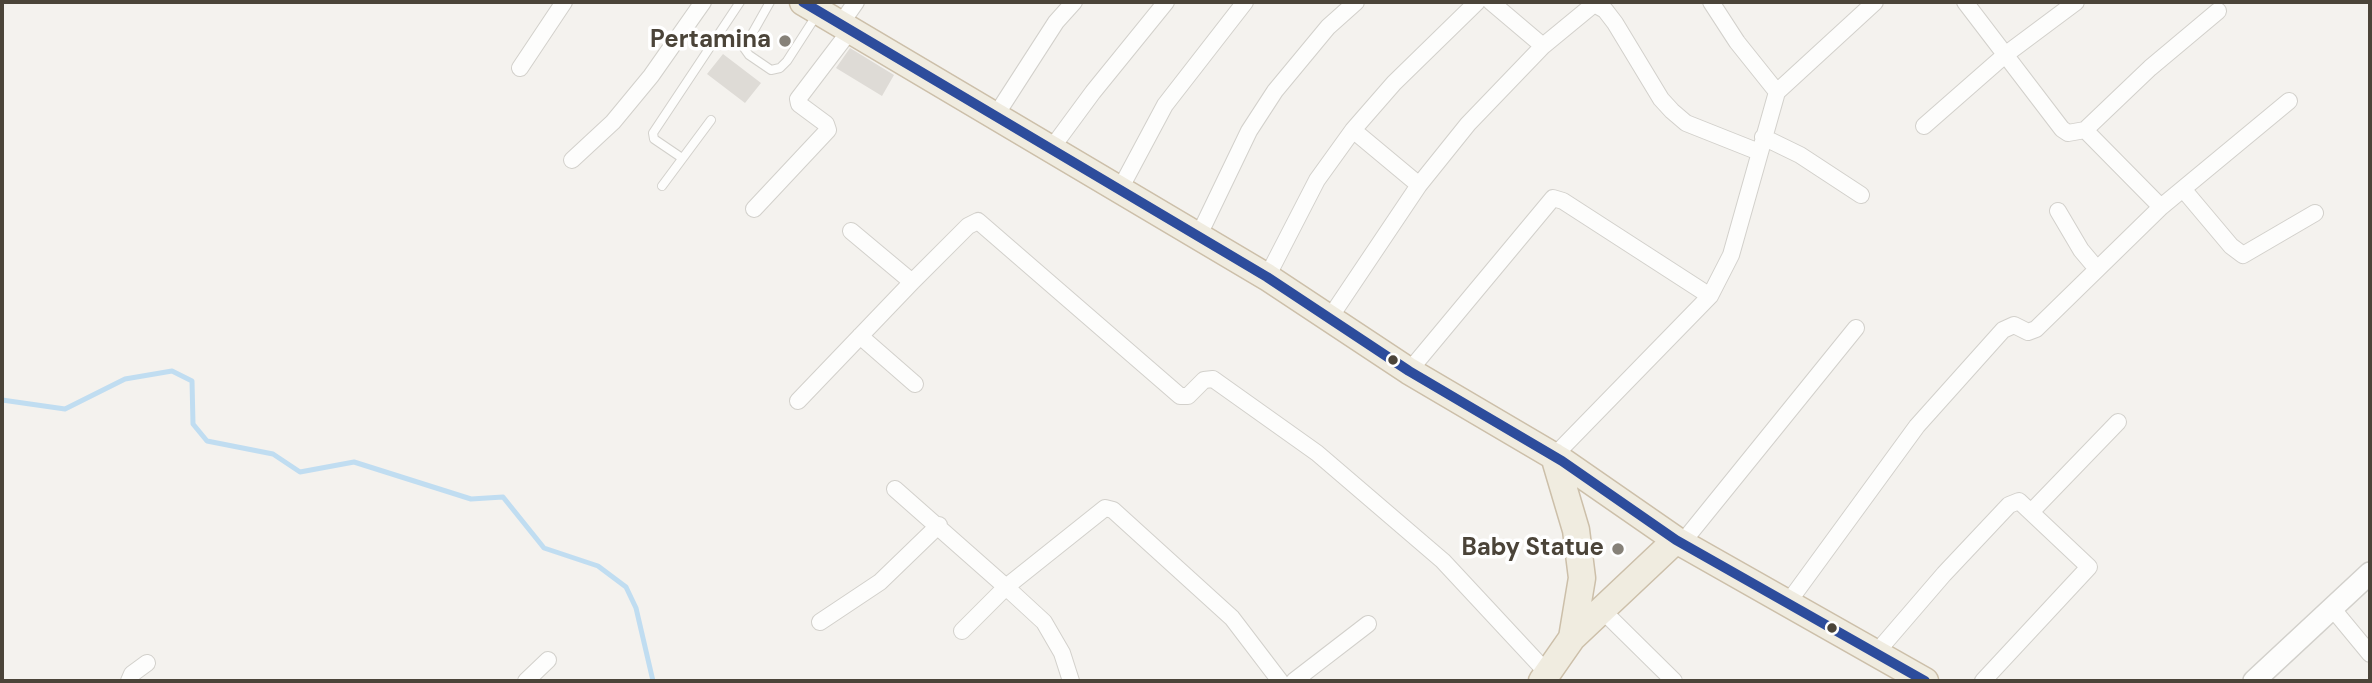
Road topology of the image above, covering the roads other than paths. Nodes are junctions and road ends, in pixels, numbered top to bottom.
1 (564, 2) edge
2 (703, 2) edge
3 (740, 2) edge
4 (770, 2) edge
5 (1074, 2) edge
6 (1166, 2) edge
7 (1245, 2) edge
8 (1356, 2) edge
9 (1477, 2) edge
10 (1491, 2) edge
11 (1711, 2) edge
12 (1875, 2) edge
13 (1965, 2) edge
14 (2076, 2) edge
15 (2218, 11) dead end
16 (834, 13) edge
17 (1544, 46) junction
18 (2005, 55) junction
19 (520, 68) dead end
20 (1775, 99) junction
21 (2289, 101) dead end
22 (996, 115) junction
23 (711, 120) dead end
24 (1924, 126) dead end
25 (1353, 130) junction
26 (2085, 130) junction
27 (1763, 137) junction
28 (1051, 149) junction
29 (682, 158) junction
30 (572, 160) dead end
31 (1419, 185) junction
32 (662, 186) dead end
33 (2183, 189) junction
34 (1119, 191) junction
35 (1861, 195) dead end
36 (2161, 206) junction
37 (754, 209) dead end
38 (2058, 211) dead end
39 (2315, 213) dead end
40 (851, 231) dead end
41 (1198, 237) junction
42 (2097, 269) junction
43 (1267, 277) junction
44 (912, 282) junction
45 (1710, 296) junction
46 (1329, 318) junction
47 (1856, 328) dead end
48 (860, 336) junction
49 (1409, 371) junction
50 (915, 384) dead end
51 (798, 401) dead end
52 (2118, 422) dead end
53 (1553, 456) junction
54 (895, 489) dead end
55 (2032, 511) junction
56 (939, 526) junction
57 (1679, 542) junction
58 (2370, 573) edge
59 (1006, 587) junction
60 (1787, 604) junction
61 (2332, 608) junction
62 (1602, 610) junction
63 (820, 622) dead end
64 (1368, 624) dead end
65 (962, 631) dead end
66 (1572, 638) junction
67 (1877, 653) junction
68 (2370, 654) edge
69 (548, 660) dead end
70 (147, 663) dead end
71 (1549, 679) edge
72 (130, 681) edge
73 (526, 681) edge
74 (1071, 681) edge
75 (1280, 681) edge
76 (1294, 681) edge
77 (1674, 681) edge
78 (1925, 681) edge
79 (1983, 681) edge
80 (2254, 681) edge

1 - 19 street
2 - 30 street
3 - 29 lane
4 - 16 lane
5 - 22 street
6 - 28 street
7 - 34 street
8 - 41 street
9 - 25 street
10 - 17 street
11 - 20 street
12 - 20 street
13 - 18 street
14 - 18 street
15 - 26 street
16 - 22 highway
16 - 37 street
17 - 27 street
17 - 31 street
18 - 24 street
18 - 26 street
20 - 27 street
21 - 33 street
22 - 28 highway
23 - 29 lane
25 - 31 street
25 - 43 street
26 - 36 street
27 - 35 street
27 - 45 street
28 - 34 highway
29 - 32 lane
31 - 46 street
33 - 36 street
33 - 39 street
34 - 41 highway
36 - 42 street
38 - 42 street
40 - 44 street
41 - 43 highway
42 - 60 street
43 - 46 highway
44 - 48 street
44 - 71 street
45 - 49 street
45 - 53 street
46 - 49 highway
47 - 57 street
48 - 50 street
48 - 51 street
49 - 53 highway
52 - 55 street
53 - 57 highway
53 - 66 highway
54 - 56 street
55 - 67 street
55 - 79 street
56 - 59 street
56 - 63 street
57 - 60 highway
57 - 62 highway
58 - 61 street
59 - 65 street
59 - 74 street
59 - 75 street
60 - 67 highway
61 - 68 street
61 - 80 street
62 - 66 highway
62 - 77 street
64 - 76 street
66 - 71 highway
67 - 78 highway
69 - 73 street
70 - 72 street

